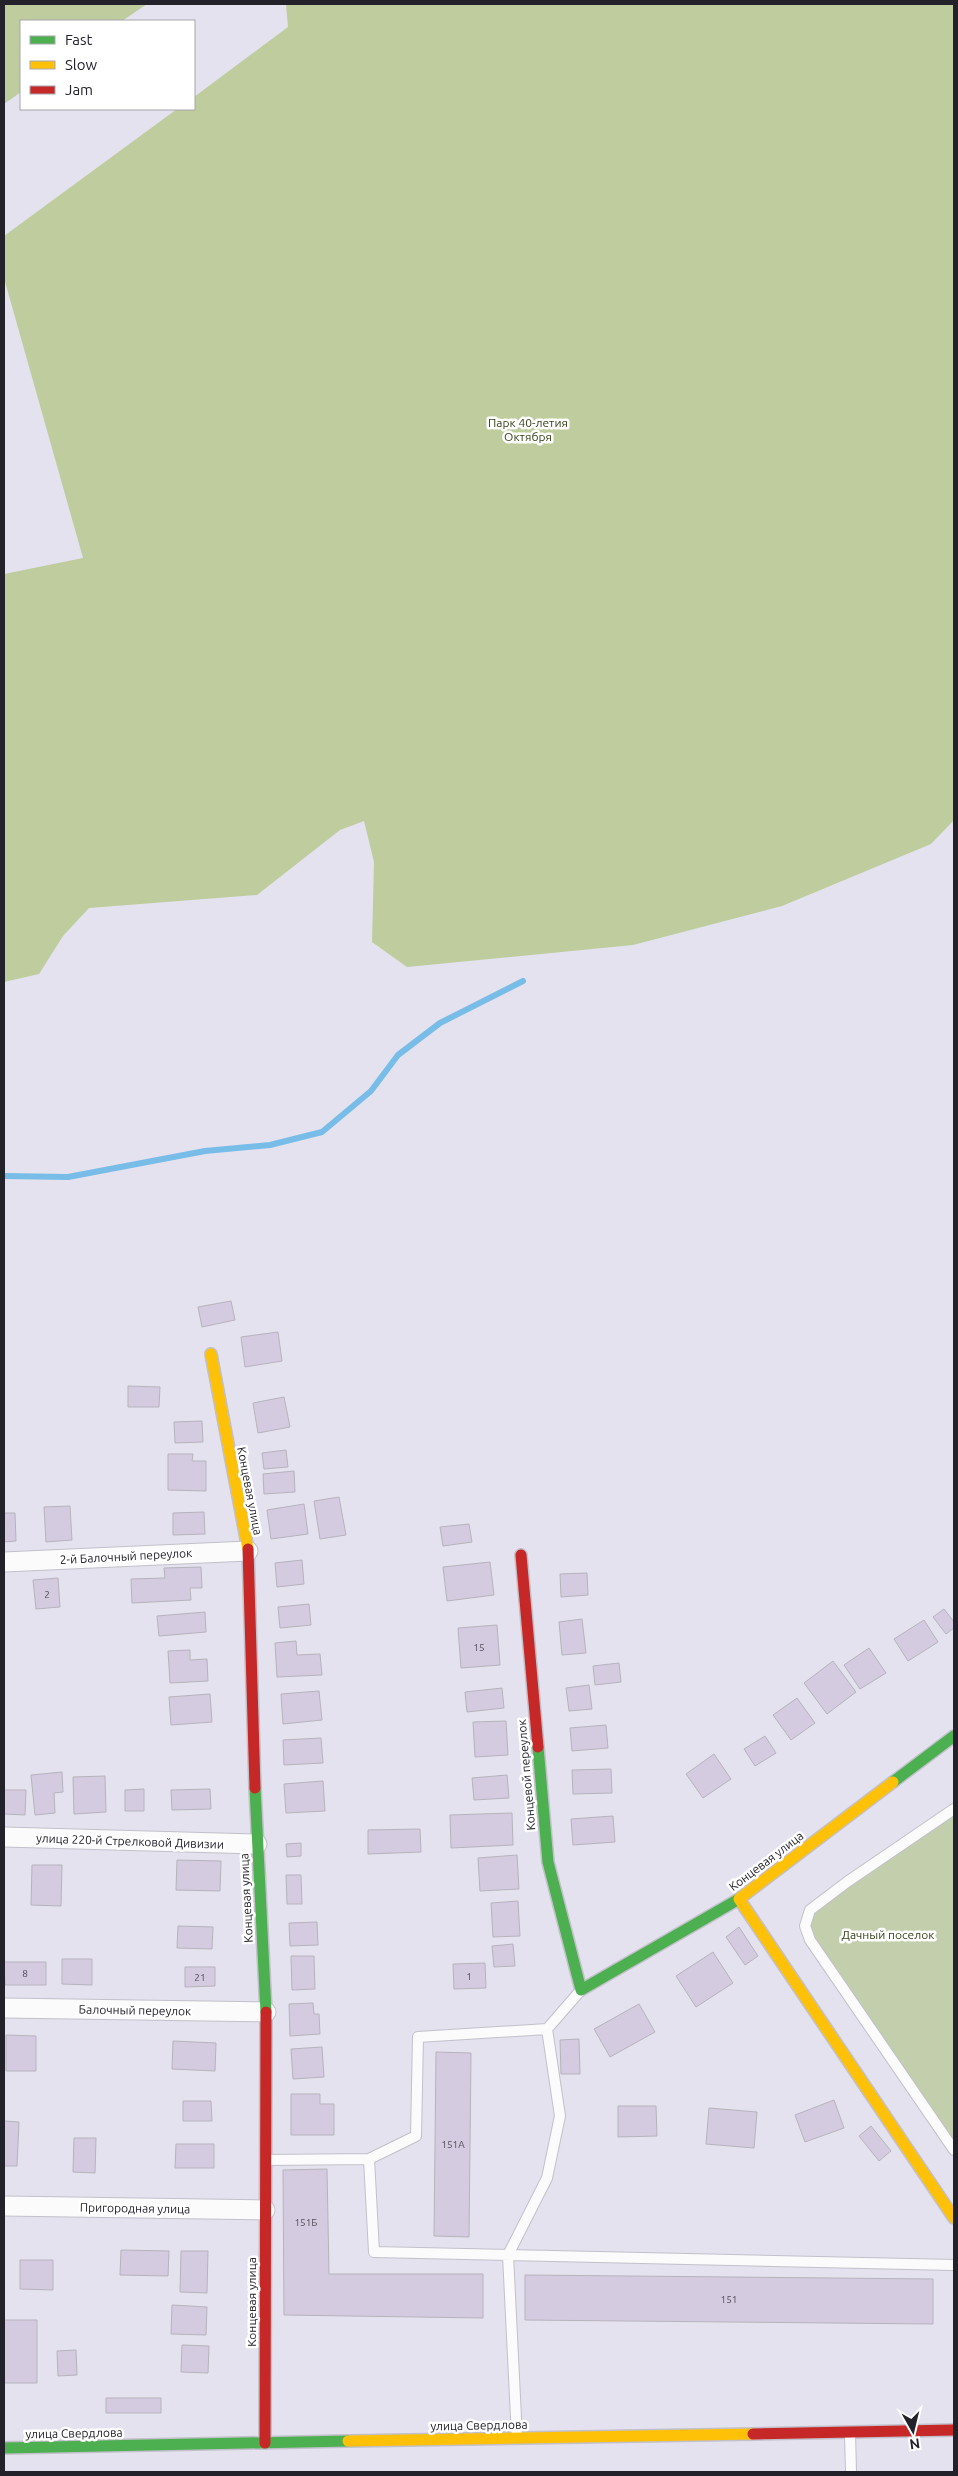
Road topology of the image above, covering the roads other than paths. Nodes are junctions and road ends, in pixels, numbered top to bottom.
1 (210, 1354) dead end
2 (248, 1551) junction
3 (521, 1555) dead end
4 (4, 1562) edge
5 (954, 1736) edge
6 (954, 1809) edge
7 (4, 1837) edge
8 (257, 1844) junction
9 (739, 1899) junction
10 (581, 1990) junction
11 (4, 2008) edge
12 (266, 2012) junction
13 (547, 2029) junction
14 (954, 2150) edge
15 (369, 2159) junction
16 (265, 2160) junction
17 (4, 2206) edge
18 (265, 2210) junction
19 (954, 2218) edge
20 (508, 2255) junction
21 (954, 2265) edge
22 (954, 2430) edge
23 (850, 2431) junction
24 (517, 2438) junction
25 (264, 2443) junction
26 (4, 2448) edge
27 (851, 2472) edge

1 - 2 street, Концевая улица
2 - 4 street, 2-й Балочный переулок
2 - 8 street, Концевая улица
3 - 10 street, Концевой переулок
5 - 9 street, Концевая улица
6 - 14 lane
7 - 8 street, улица 220-й Стрелковой Дивизии
8 - 12 street, Концевая улица
9 - 10 street, Концевая улица
9 - 19 street
10 - 13 lane
11 - 12 street, Балочный переулок
12 - 16 street, Концевая улица
13 - 15 lane
13 - 20 lane
15 - 16 lane
15 - 20 lane
16 - 18 street, Концевая улица
17 - 18 street, Пригородная улица
18 - 25 street, Концевая улица
20 - 21 lane
20 - 24 lane
22 - 23 street, улица Свердлова
23 - 24 street, улица Свердлова
23 - 27 lane
24 - 25 street, улица Свердлова
25 - 26 street, улица Свердлова

